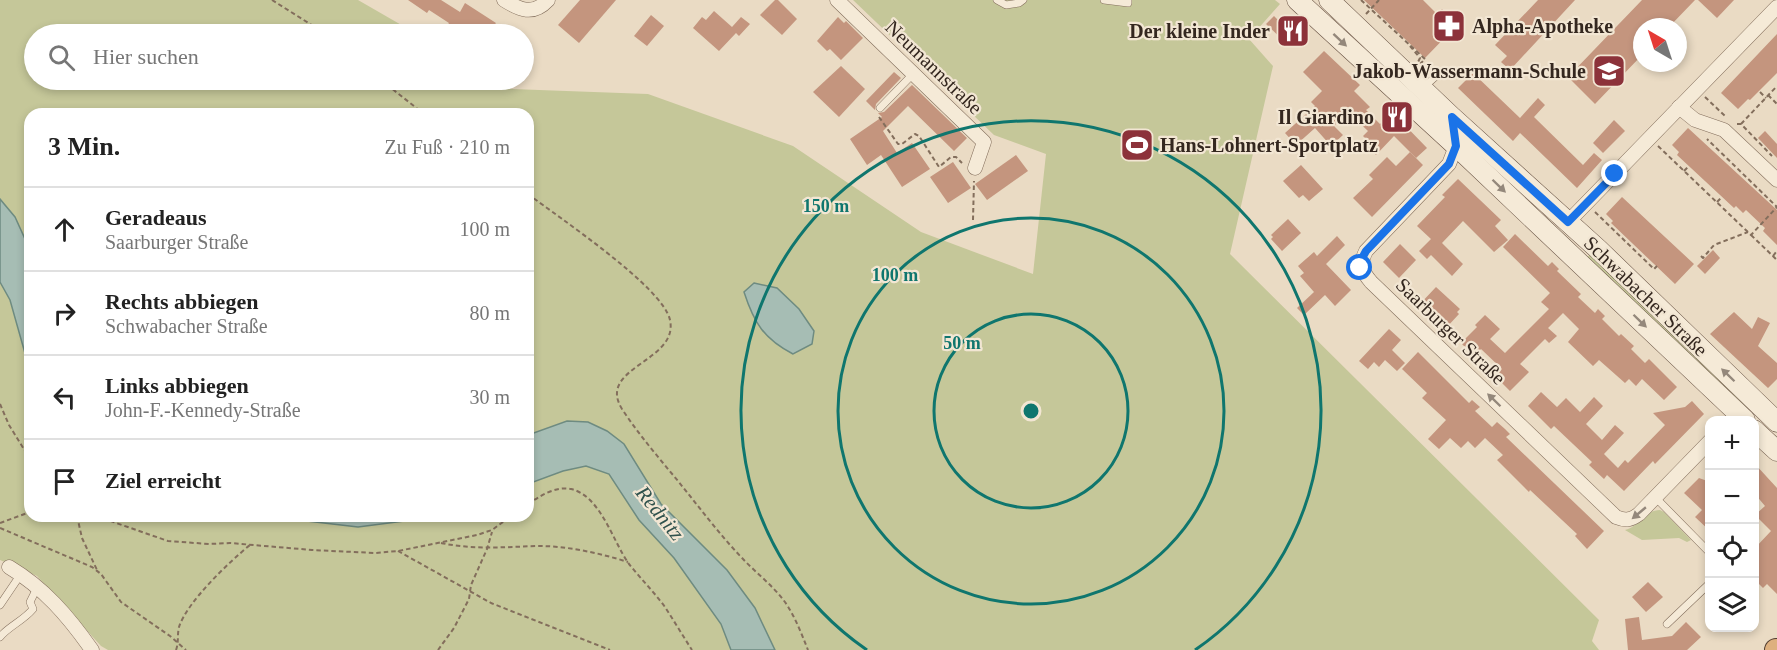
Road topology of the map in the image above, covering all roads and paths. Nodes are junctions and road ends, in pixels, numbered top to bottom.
1 (272, 0) edge
2 (504, 0) edge
3 (548, 0) edge
4 (837, 0) edge
5 (997, 0) edge
6 (1023, 0) edge
7 (1104, 0) edge
8 (1128, 0) edge
9 (1297, 0) edge
10 (1329, 0) edge
11 (1361, 0) edge
12 (1379, 0) edge
13 (1777, 7) edge
14 (1370, 9) junction
15 (1366, 14) dead end
16 (310, 24) edge
17 (1419, 63) dead end
18 (913, 74) junction
19 (1777, 86) edge
20 (394, 90) edge
21 (1760, 92) dead end
22 (1767, 97) junction
23 (1777, 104) edge
24 (1679, 107) junction
25 (416, 108) edge
26 (880, 108) joint
27 (1452, 117) junction
28 (1741, 124) dead end
29 (1702, 134) dead end
30 (1649, 138) junction
31 (1456, 146) junction
32 (1689, 166) dead end
33 (975, 168) joint
34 (1684, 171) junction
35 (1777, 180) edge
36 (974, 187) dead end
37 (534, 198) edge
38 (1721, 198) dead end
39 (1717, 202) junction
40 (1592, 212) dead end
41 (973, 220) dead end
42 (1568, 222) junction
43 (1749, 233) junction
44 (1777, 251) edge
45 (1701, 256) dead end
46 (1773, 256) junction
47 (1777, 260) edge
48 (1657, 266) dead end
49 (0, 404) edge
50 (1737, 416) edge
51 (1774, 419) edge
52 (1759, 420) edge
53 (1759, 436) edge
54 (1705, 446) edge
55 (24, 449) edge
56 (1777, 451) edge
57 (1655, 497) junction
58 (534, 500) edge
59 (24, 514) edge
60 (78, 522) edge
61 (113, 522) edge
62 (503, 522) edge
63 (0, 523) edge
64 (0, 528) edge
65 (492, 530) junction
66 (440, 543) junction
67 (250, 544) junction
68 (1705, 548) edge
69 (487, 549) junction
70 (398, 551) junction
71 (628, 562) junction
72 (9, 567) dead end
73 (21, 574) junction
74 (101, 574) junction
75 (38, 586) junction
76 (1705, 588) edge
77 (470, 592) junction
78 (0, 605) edge
79 (1667, 624) dead end
80 (0, 637) edge
81 (178, 645) junction
82 (92, 650) edge
83 (176, 650) edge
84 (186, 650) edge
85 (438, 650) edge
86 (610, 650) edge
87 (692, 650) edge
88 (808, 650) edge

1 - 16 path
2 - 3 street
4 - 18 street, Neumannstraße
5 - 6 lane
7 - 8 lane
9 -> 31 main road, Schwabacher Straße
10 - 27 main road, Schwabacher Straße
11 - 14 path
12 - 14 path
13 - 24 street
14 - 15 path
14 - 17 path
18 - 26 lane
18 - 33 street, Neumannstraße
19 - 22 path
20 - 25 path
21 - 22 path
22 - 23 path
22 - 28 path
24 - 30 street
24 - 35 street
26 - 33 path
27 - 31 street
27 - 42 main road, Schwabacher Straße
29 - 43 path
30 - 34 path
30 - 42 street
31 -> 50 main road, Schwabacher Straße
57 -> 31 street, Saarburger Straße
32 - 34 path
34 - 39 path
36 - 41 path
37 - 88 path
38 - 39 path
39 - 43 path
40 - 48 path
51 -> 42 main road, Schwabacher Straße
43 - 45 path
43 - 46 path
44 - 46 path
46 - 47 path
49 - 55 path
51 - 52 street
53 - 56 main road, Schwabacher Straße
54 - 57 street, Saarburger Straße
57 - 68 lane
58 - 71 path
59 - 63 path
60 - 74 path
61 - 67 path
62 - 65 path
64 - 74 path
65 - 66 path
65 - 69 path
66 - 69 path
66 - 70 path
67 - 70 path
67 - 81 path
69 - 71 path
69 - 77 path
70 - 77 path
71 - 87 path
72 - 73 street
73 - 75 street
73 - 78 lane
74 - 81 path
75 - 80 lane
75 - 82 street
76 - 79 lane
77 - 85 path
77 - 86 path
81 - 83 path
81 - 84 path

